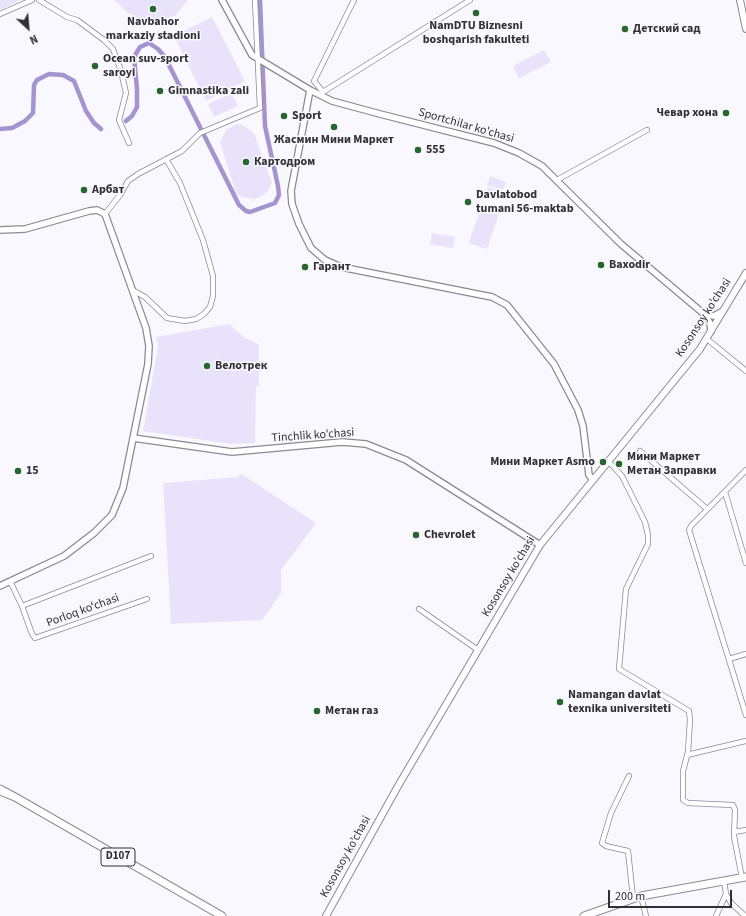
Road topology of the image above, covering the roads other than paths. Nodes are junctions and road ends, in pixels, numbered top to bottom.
1 (32, 0) edge
2 (39, 0) edge
3 (222, 0) edge
4 (255, 0) edge
5 (354, 0) edge
6 (470, 0) edge
7 (740, 0) edge
8 (0, 14) edge
9 (746, 29) edge
10 (258, 60) junction
11 (310, 90) junction
12 (321, 93) junction
13 (647, 130) dead end
14 (129, 143) dead end
15 (166, 159) junction
16 (557, 180) junction
17 (105, 214) junction
18 (0, 230) edge
19 (746, 272) edge
20 (134, 291) junction
21 (723, 311) junction
22 (704, 314) junction
23 (711, 331) junction
24 (707, 339) junction
25 (746, 371) edge
26 (133, 438) junction
27 (640, 450) dead end
28 (608, 461) junction
29 (746, 470) edge
30 (593, 480) junction
31 (725, 492) junction
32 (708, 509) junction
33 (540, 545) junction
34 (151, 556) dead end
35 (746, 563) edge
36 (10, 582) junction
37 (0, 586) edge
38 (147, 599) dead end
39 (22, 606) junction
40 (419, 609) dead end
41 (478, 650) junction
42 (746, 654) edge
43 (729, 659) junction
44 (746, 715) edge
45 (746, 740) edge
46 (687, 755) junction
47 (629, 776) dead end
48 (0, 790) edge
49 (746, 830) edge
50 (734, 832) junction
51 (744, 877) edge
52 (724, 881) junction
53 (726, 894) junction
54 (640, 896) junction
55 (633, 898) junction
56 (222, 916) edge
57 (326, 916) edge
58 (584, 916) edge
59 (646, 916) edge
60 (716, 916) edge
61 (745, 916) edge

1 - 8 street
2 - 14 street
3 - 10 street
4 - 10 street
5 - 12 street
6 - 12 street
7 - 9 main road
10 - 11 street, Sportchilar ko'chasi
10 - 15 street
11 - 12 street, Sportchilar ko'chasi
11 - 30 street
12 - 16 street, Sportchilar ko'chasi
13 - 16 street
15 - 17 street
15 - 20 street
16 - 22 street, Sportchilar ko'chasi
17 - 18 street
17 - 20 street
19 - 21 main road, Kosonsoy ko’chasi
20 - 26 street
21 - 22 street
21 - 23 main road, Kosonsoy ko’chasi
22 - 23 street
23 - 24 main road, Kosonsoy ko’chasi
24 - 25 street
24 - 28 main road, Kosonsoy ko’chasi
26 - 33 street, Tinchlik ko'chasi
26 - 36 street
27 - 32 street
28 - 30 main road, Kosonsoy ko’chasi
28 - 46 street
29 - 31 street
30 - 33 main road, Kosonsoy ko’chasi
31 - 32 street
31 - 35 street
32 - 43 street
33 - 41 main road, Kosonsoy ko’chasi
34 - 39 street
36 - 37 street
36 - 39 street, Porloq koʻchasi
38 - 39 street, Porloq koʻchasi
40 - 41 street
41 - 57 main road, Kosonsoy ko’chasi
42 - 43 street
43 - 44 street
45 - 46 street
46 - 50 street
47 - 55 street
48 - 56 main road, D107
49 - 50 street
50 - 51 street
51 - 52 main road
52 - 53 street
52 - 54 main road
53 - 60 street
53 - 61 street
54 - 55 main road
54 - 59 street
55 - 58 main road

